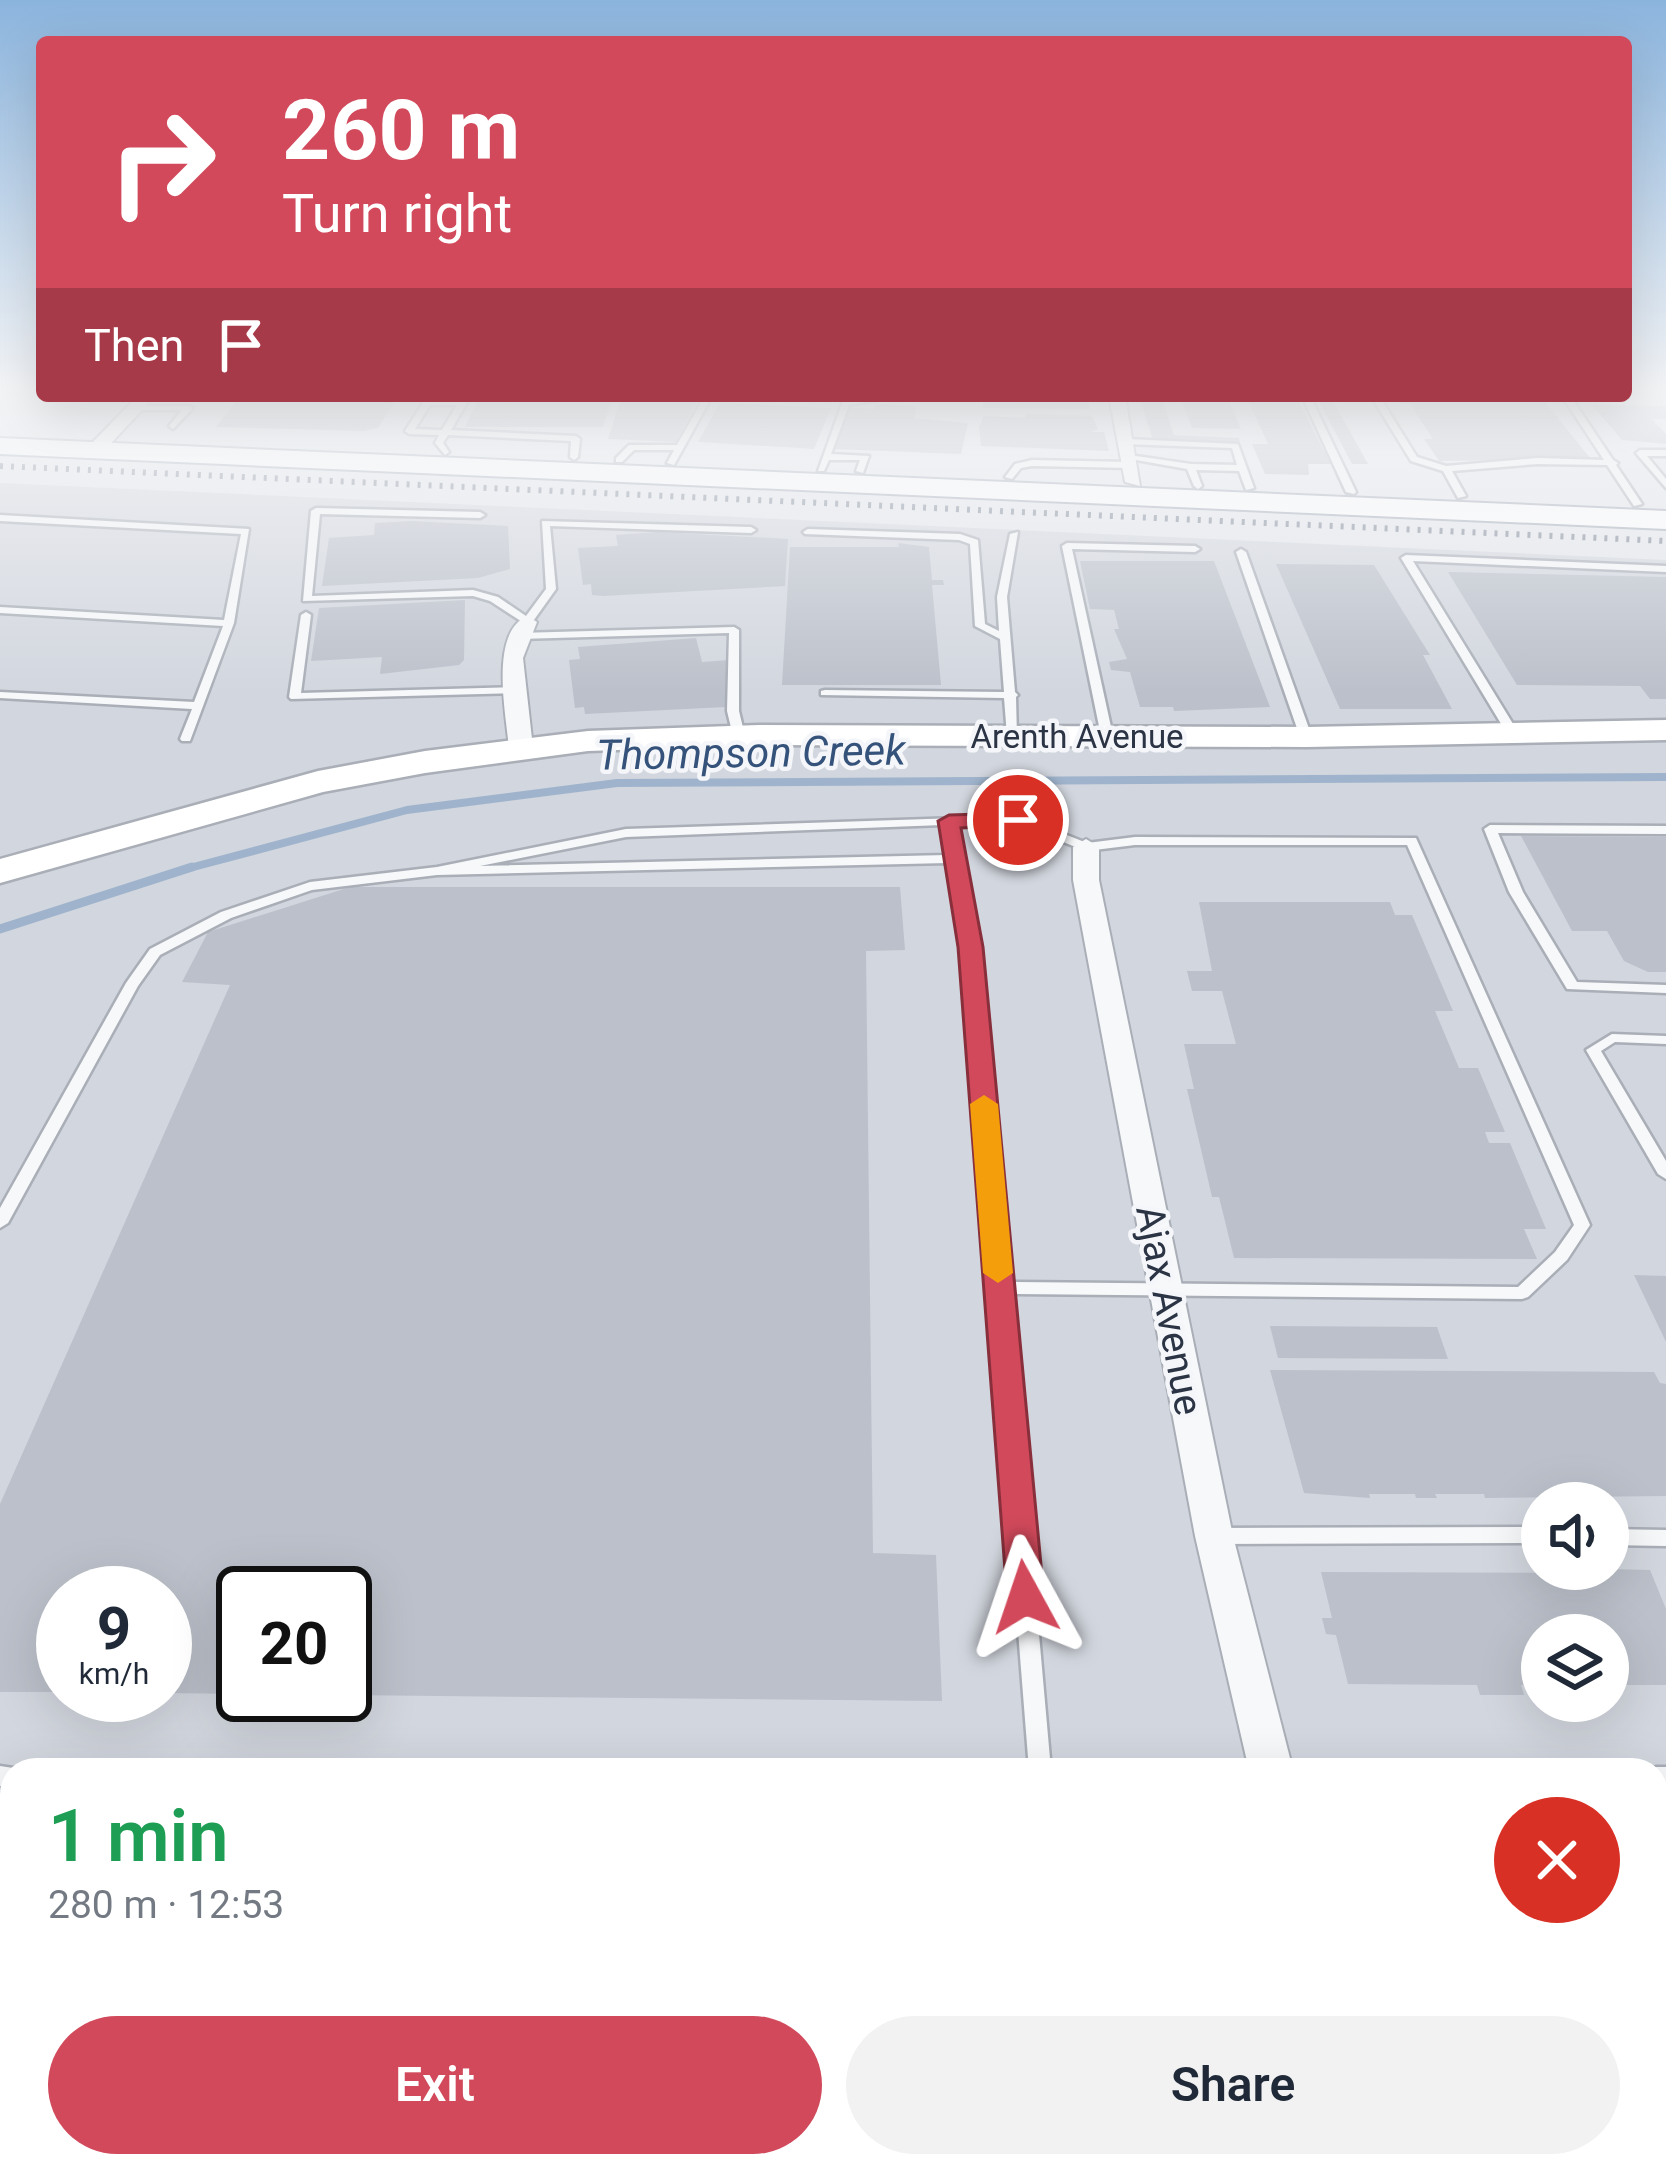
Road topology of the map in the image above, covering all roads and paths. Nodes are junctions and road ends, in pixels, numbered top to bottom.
1 (1333, 490) edge
2 (1348, 490) edge
3 (1375, 490) edge
4 (1522, 490) edge
5 (1351, 492) joint
6 (1651, 504) edge
7 (480, 515) dead end
8 (0, 518) edge
9 (1666, 520) edge
10 (751, 530) dead end
11 (808, 532) dead end
12 (1015, 534) dead end
13 (1195, 549) dead end
14 (1241, 552) dead end
15 (1666, 568) edge
16 (0, 610) edge
17 (306, 615) dead end
18 (229, 623) junction
19 (523, 629) junction
20 (1006, 638) junction
21 (516, 690) junction
22 (825, 693) dead end
23 (1012, 694) junction
24 (0, 695) edge
25 (198, 706) junction
26 (1666, 730) edge
27 (1512, 733) junction
28 (740, 736) junction
29 (1013, 736) junction
30 (1107, 736) junction
31 (1306, 737) junction
32 (186, 739) dead end
33 (521, 748) junction
34 (949, 821) junction
35 (1666, 830) edge
36 (1086, 847) junction
37 (954, 859) junction
38 (0, 871) edge
39 (437, 871) junction
40 (1666, 989) edge
41 (1666, 1040) edge
42 (1666, 1174) edge
43 (0, 1223) edge
44 (999, 1288) junction
45 (1166, 1290) junction
46 (1214, 1535) junction
47 (1521, 1535) edge
48 (1629, 1537) edge
49 (1666, 1538) edge
50 (1039, 1758) edge
51 (1268, 1758) edge

1 - 5 main road
2 - 9 main road
3 - 5 main road
4 - 6 main road
7 - 19 lane
8 - 18 lane
10 - 19 lane
11 - 20 lane
12 - 20 lane
13 - 30 lane
14 - 31 lane
15 - 27 lane
16 - 18 lane
17 - 21 lane
18 - 25 lane
19 - 21 street
19 - 28 lane
20 - 23 lane
21 - 33 street
22 - 23 lane
23 - 29 lane
24 - 25 lane
25 - 32 lane
26 - 27 street, Arenth Avenue
27 - 31 street, Arenth Avenue
28 - 29 street, Arenth Avenue
28 - 33 street, Arenth Avenue
29 - 30 street, Arenth Avenue
30 - 31 street, Arenth Avenue
33 - 38 street, Arenth Avenue
34 - 36 lane
34 - 37 lane
34 - 39 lane
35 - 40 lane
36 - 45 street, Ajax Avenue
36 - 45 lane
37 - 39 lane
37 - 44 lane
39 - 43 lane
41 - 42 lane
44 - 45 lane
44 - 50 lane
45 - 46 street, Ajax Avenue
46 - 47 lane
46 - 51 street, Ajax Avenue
48 - 49 lane

